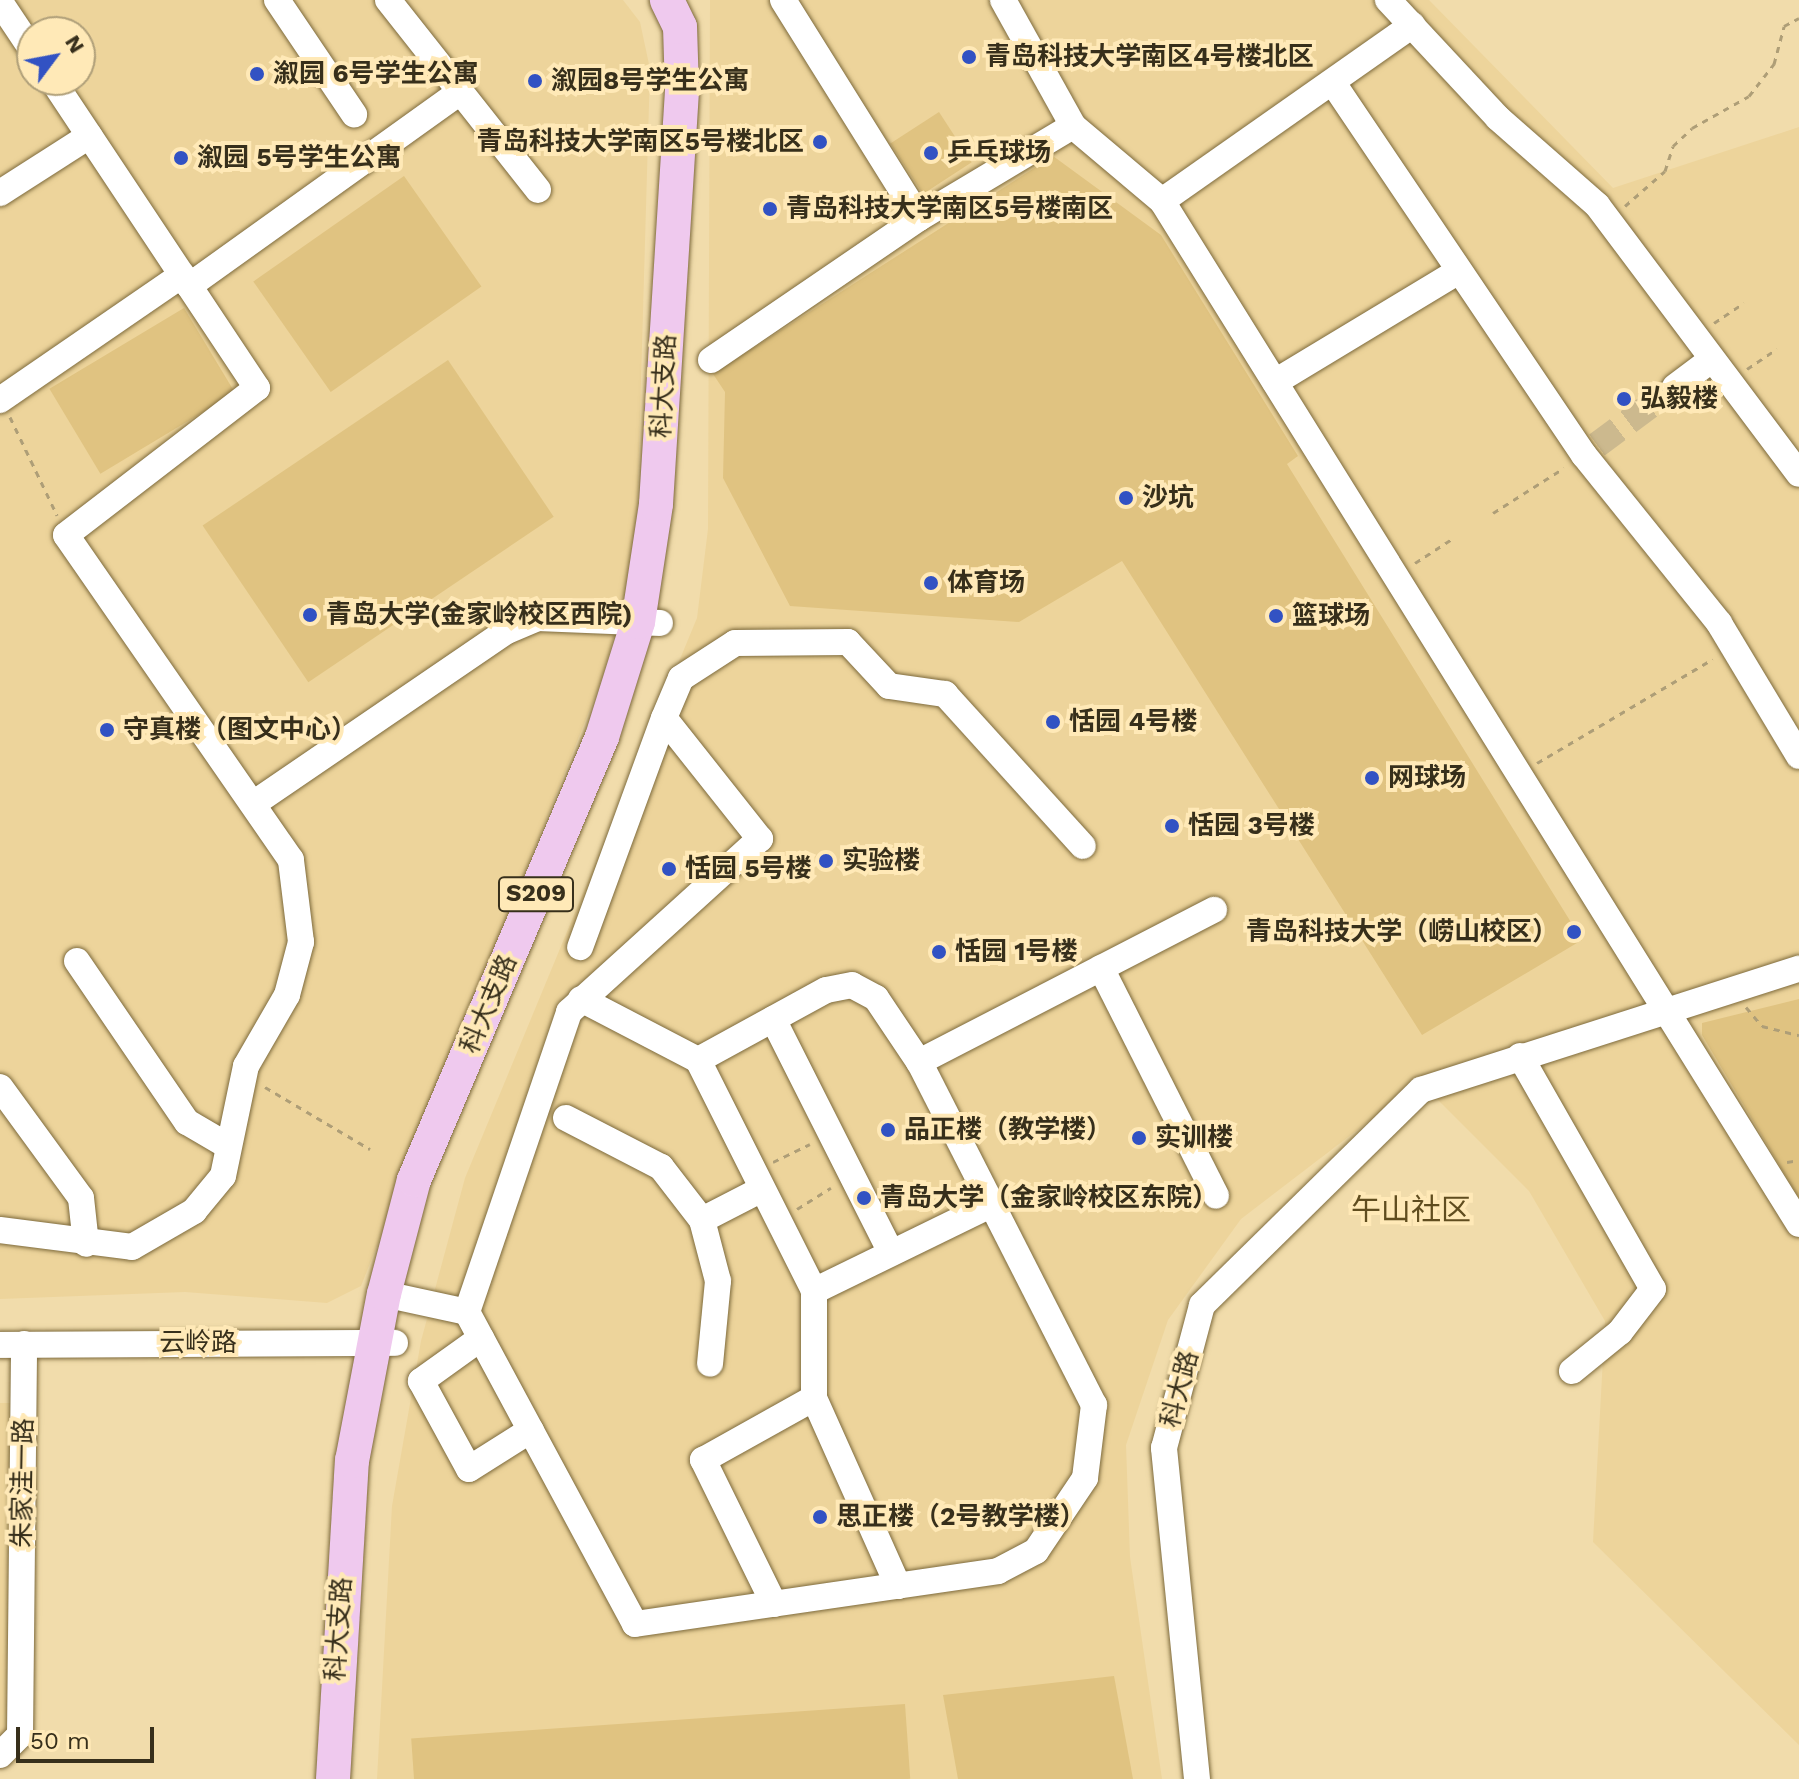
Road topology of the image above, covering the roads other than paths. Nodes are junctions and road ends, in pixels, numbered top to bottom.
1 (277, 0) edge
2 (388, 0) edge
3 (667, 0) edge
4 (693, 0) edge
5 (784, 0) edge
6 (1003, 0) edge
7 (1388, 0) edge
8 (0, 2) edge
9 (1412, 25) junction
10 (16, 26) edge
11 (1333, 83) junction
12 (460, 92) junction
13 (63, 96) edge
14 (354, 114) dead end
15 (1073, 126) junction
16 (89, 136) junction
17 (538, 190) dead end
18 (0, 193) edge
19 (1162, 201) junction
20 (919, 218) junction
21 (1457, 272) junction
22 (185, 280) junction
23 (711, 360) dead end
24 (1711, 360) junction
25 (1275, 382) junction
26 (1675, 387) tunnel mouth
27 (1, 393) edge
28 (1799, 474) edge
29 (649, 623) junction
30 (664, 718) junction
31 (1799, 756) edge
32 (253, 804) junction
33 (1083, 846) dead end
34 (1214, 910) dead end
35 (580, 947) dead end
36 (77, 961) dead end
37 (1101, 968) junction
38 (1799, 969) edge
39 (581, 999) junction
40 (1661, 1008) junction
41 (773, 1019) junction
42 (1520, 1056) junction
43 (698, 1060) junction
44 (919, 1062) junction
45 (0, 1087) edge
46 (566, 1118) dead end
47 (228, 1146) junction
48 (756, 1181) junction
49 (1216, 1196) dead end
50 (992, 1204) junction
51 (702, 1220) junction
52 (1799, 1224) edge
53 (0, 1230) edge
54 (86, 1244) junction
55 (891, 1253) junction
56 (814, 1291) junction
57 (394, 1297) junction
58 (467, 1312) junction
59 (481, 1338) junction
60 (385, 1342) junction
61 (12, 1344) edge
62 (710, 1364) dead end
63 (1572, 1371) dead end
64 (814, 1398) junction
65 (531, 1430) junction
66 (898, 1586) junction
67 (774, 1604) junction
68 (0, 1755) edge
69 (333, 1779) edge
70 (354, 1779) edge
71 (1197, 1779) edge

1 - 14 street
2 - 12 street
3 - 29 main road, 科大支路 / S209
4 - 29 main road, 科大支路 / S209
5 - 20 street
6 - 15 street
7 - 9 street
8 - 10 street
9 - 11 street
9 - 24 street
11 - 19 street
11 - 21 street
12 - 17 street
12 - 22 street
13 - 16 street
15 - 19 street
15 - 20 street
16 - 18 street
16 - 22 street
19 - 25 street
20 - 23 street
21 - 25 street
21 - 31 street
22 - 27 street
22 - 32 street
24 - 26 street
24 - 28 street
25 - 40 street
29 - 32 street
29 - 57 main road, 科大支路 / S209
30 - 33 street
30 - 35 street
30 - 39 street
32 - 47 street
34 - 37 street
36 - 47 street
37 - 44 street
37 - 49 street
38 - 40 street
39 - 43 street
39 - 58 street
40 - 42 street
40 - 52 street
41 - 43 street
41 - 44 street
41 - 55 street
42 - 63 street
42 - 71 street, 科大路
43 - 48 street
44 - 50 street
45 - 54 street
46 - 51 street
47 - 54 street
48 - 51 street
48 - 56 street
50 - 55 street
50 - 66 street
51 - 62 street
53 - 54 street
55 - 56 street
56 - 64 street
57 - 58 street
57 - 60 main road, 科大支路 / S209
58 - 59 street
59 - 65 street
59 - 65 street
60 - 61 street, 云岭路
60 - 69 main road, 科大支路 / S209
60 - 70 main road, 科大支路 / S209
61 - 68 street, 朱家洼一路
64 - 66 street
64 - 67 street
65 - 67 street
66 - 67 street

